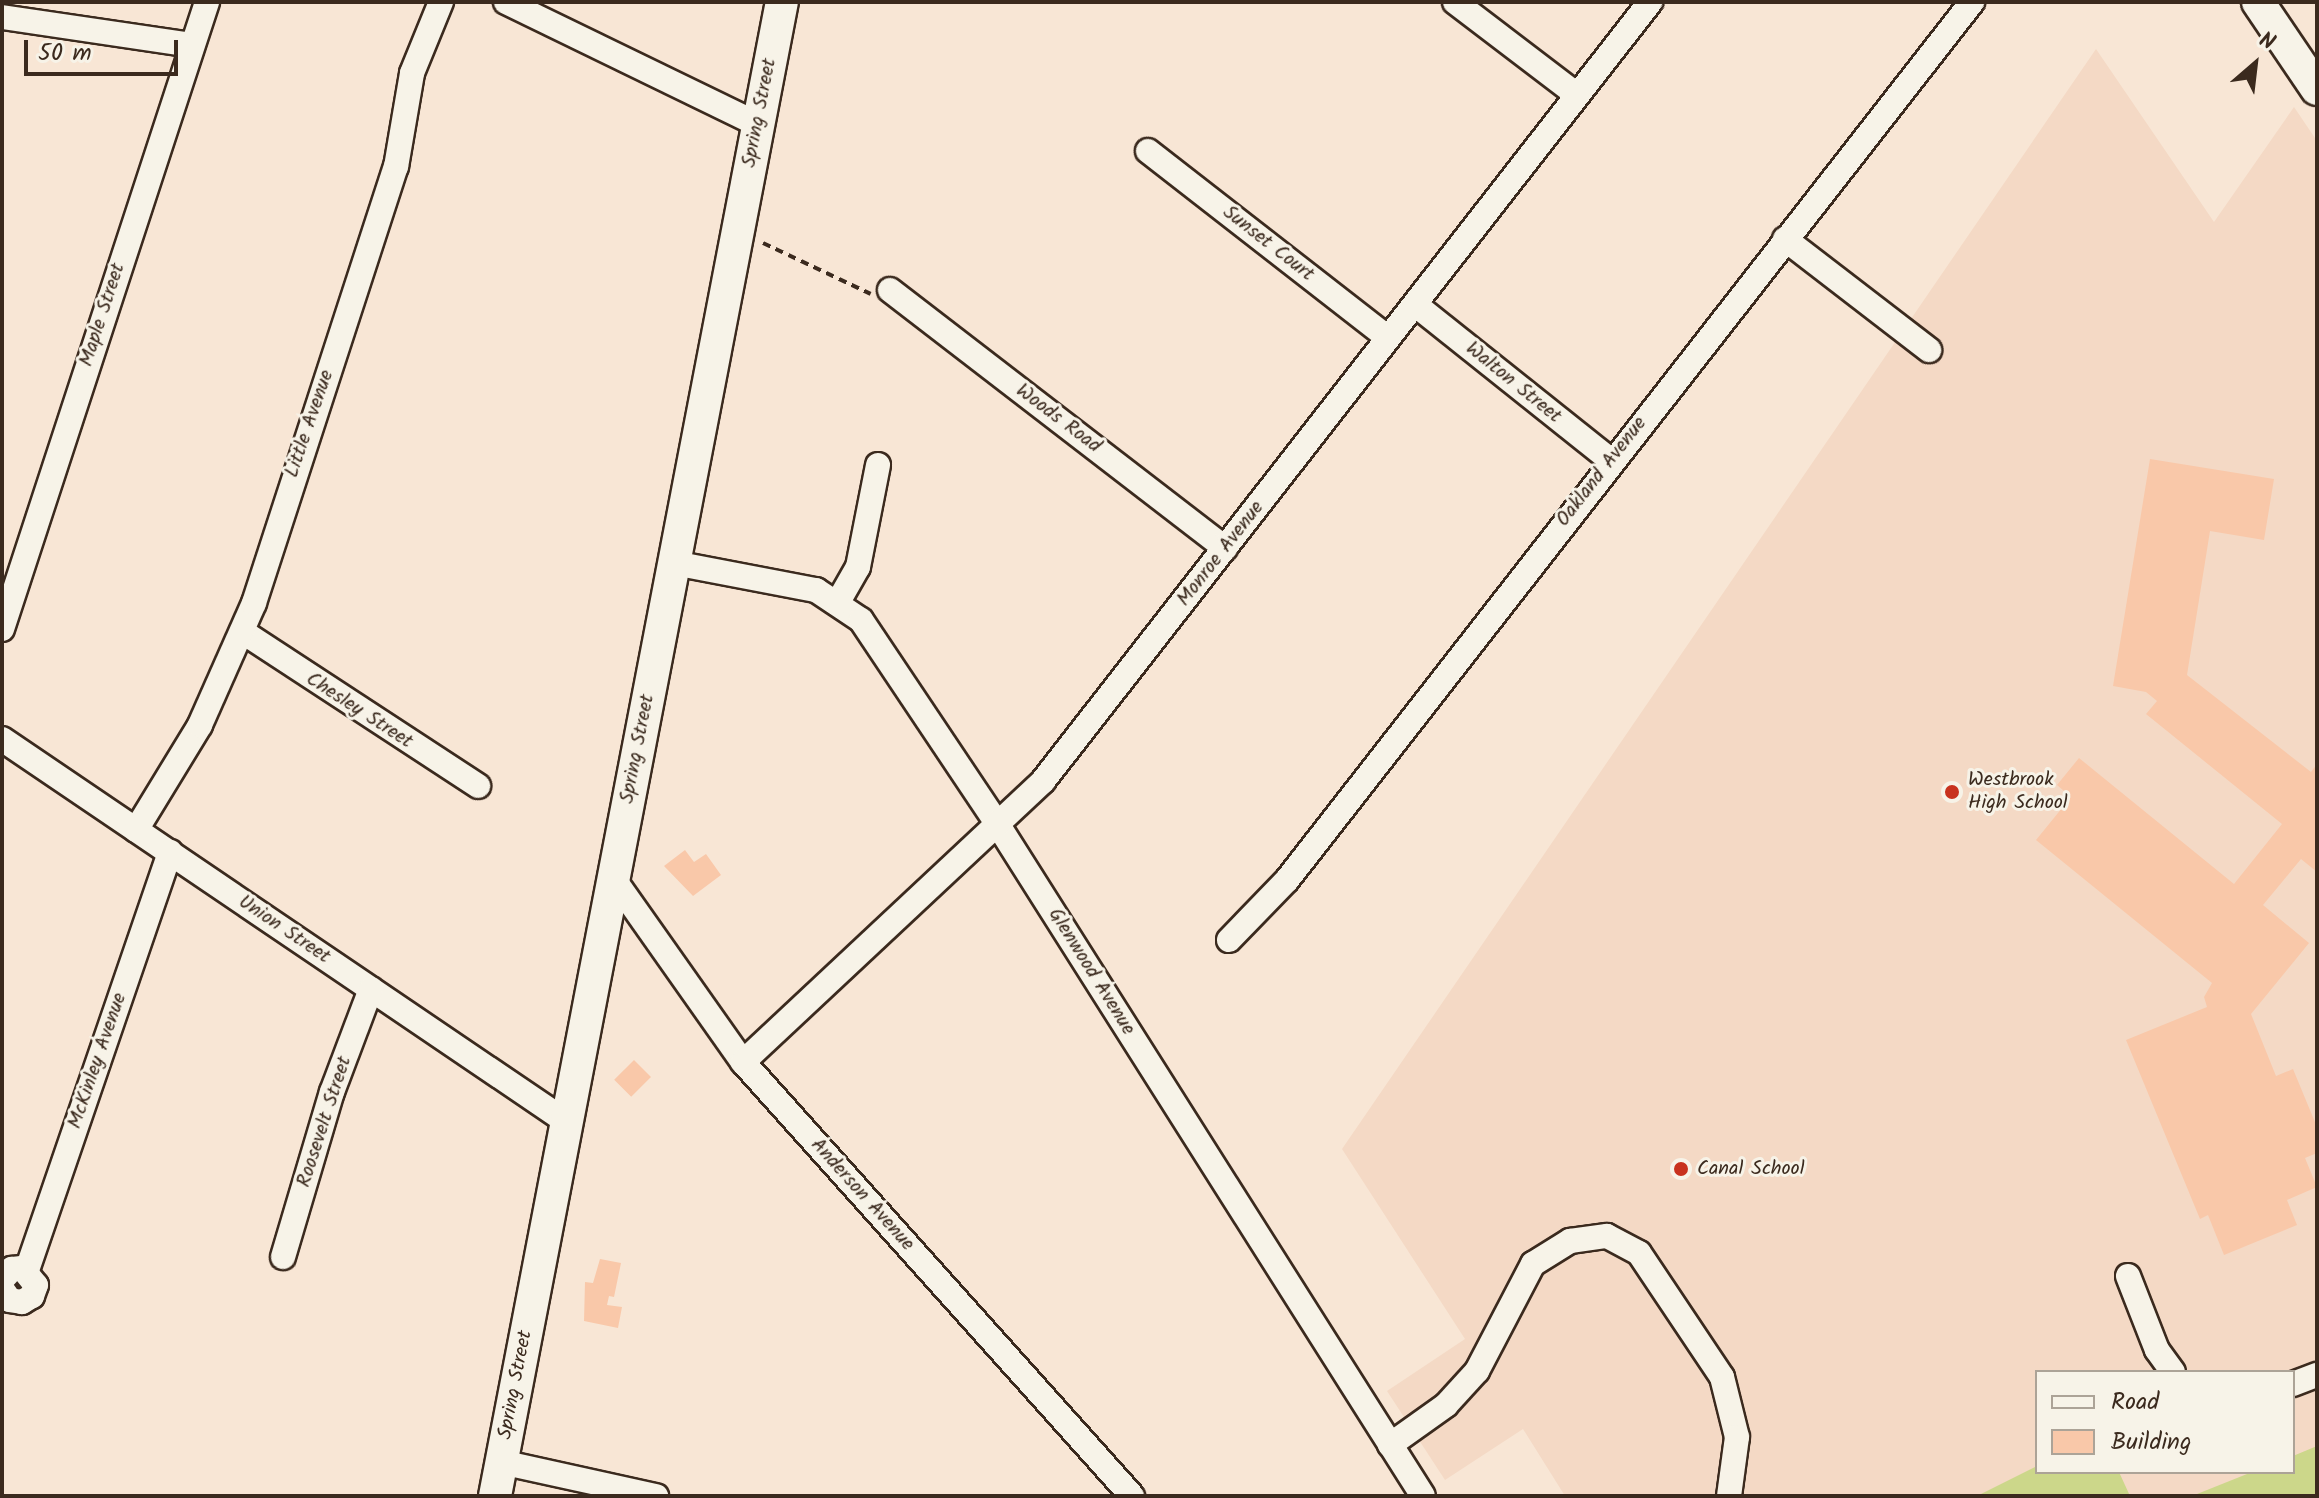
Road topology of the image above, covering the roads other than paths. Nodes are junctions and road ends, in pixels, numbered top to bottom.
1 (207, 2) edge
2 (441, 2) edge
3 (506, 2) edge
4 (782, 2) edge
5 (1455, 2) edge
6 (1650, 2) edge
7 (1972, 2) edge
8 (2258, 2) edge
9 (2, 17) edge
10 (191, 45) junction
11 (2317, 89) edge
12 (1577, 95) junction
13 (757, 124) junction
14 (1148, 151) dead end
15 (1785, 239) junction
16 (890, 290) road end
17 (1416, 305) junction
18 (1388, 338) junction
19 (1929, 350) dead end
20 (1610, 460) junction
21 (878, 465) dead end
22 (1225, 548) junction
23 (674, 563) junction
24 (838, 602) junction
25 (2, 629) edge
26 (243, 632) junction
27 (2, 739) edge
28 (478, 786) dead end
29 (998, 825) junction
30 (136, 830) junction
31 (170, 852) junction
32 (613, 878) junction
33 (1229, 940) dead end
34 (371, 989) junction
35 (743, 1062) junction
36 (567, 1122) junction
37 (283, 1257) dead end
38 (27, 1270) junction
39 (2128, 1276) dead end
40 (2, 1280) edge
41 (2, 1289) edge
42 (2172, 1370) edge
43 (2317, 1375) edge
44 (2295, 1383) edge
45 (1390, 1445) junction
46 (501, 1462) junction
47 (495, 1496) edge
48 (656, 1496) edge
49 (1132, 1496) edge
50 (1423, 1496) edge
51 (1729, 1496) edge

1 - 10 street, Maple Street
2 - 26 street, Little Avenue
3 - 13 street
4 - 13 main road, Spring Street
5 - 12 street
6 - 12 street, Monroe Avenue
7 - 15 street, Oakland Avenue
8 - 11 main road
9 - 10 street
10 - 25 street, Maple Street
12 - 17 street, Monroe Avenue
13 - 23 main road, Spring Street
14 - 18 street, Sunset Court
15 - 19 street
15 - 20 street, Oakland Avenue
16 - 22 street, Woods Road
17 - 18 street, Monroe Avenue
17 - 20 street, Walton Street
18 - 22 street, Monroe Avenue
20 - 33 street, Oakland Avenue
21 - 24 street
22 - 29 street, Monroe Avenue
23 - 24 street, Glenwood Avenue
23 - 32 main road, Spring Street
24 - 29 street, Glenwood Avenue
26 - 28 street, Chesley Street
26 - 30 street, Little Avenue
27 - 30 street, Union Street
29 - 35 street, Monroe Avenue
29 - 45 street, Glenwood Avenue
30 - 31 street, Union Street
31 - 34 street, Union Street
31 - 38 street, McKinley Avenue
32 - 35 street, Anderson Avenue
32 - 36 main road, Spring Street
34 - 36 street, Union Street
34 - 37 street, Roosevelt Street
35 - 49 street, Anderson Avenue
36 - 46 main road, Spring Street
38 - 40 street
38 - 41 street, McKinley Avenue
39 - 42 street
43 - 44 street
45 - 50 street, Glenwood Avenue
45 - 51 street
46 - 47 main road, Spring Street
46 - 48 street

